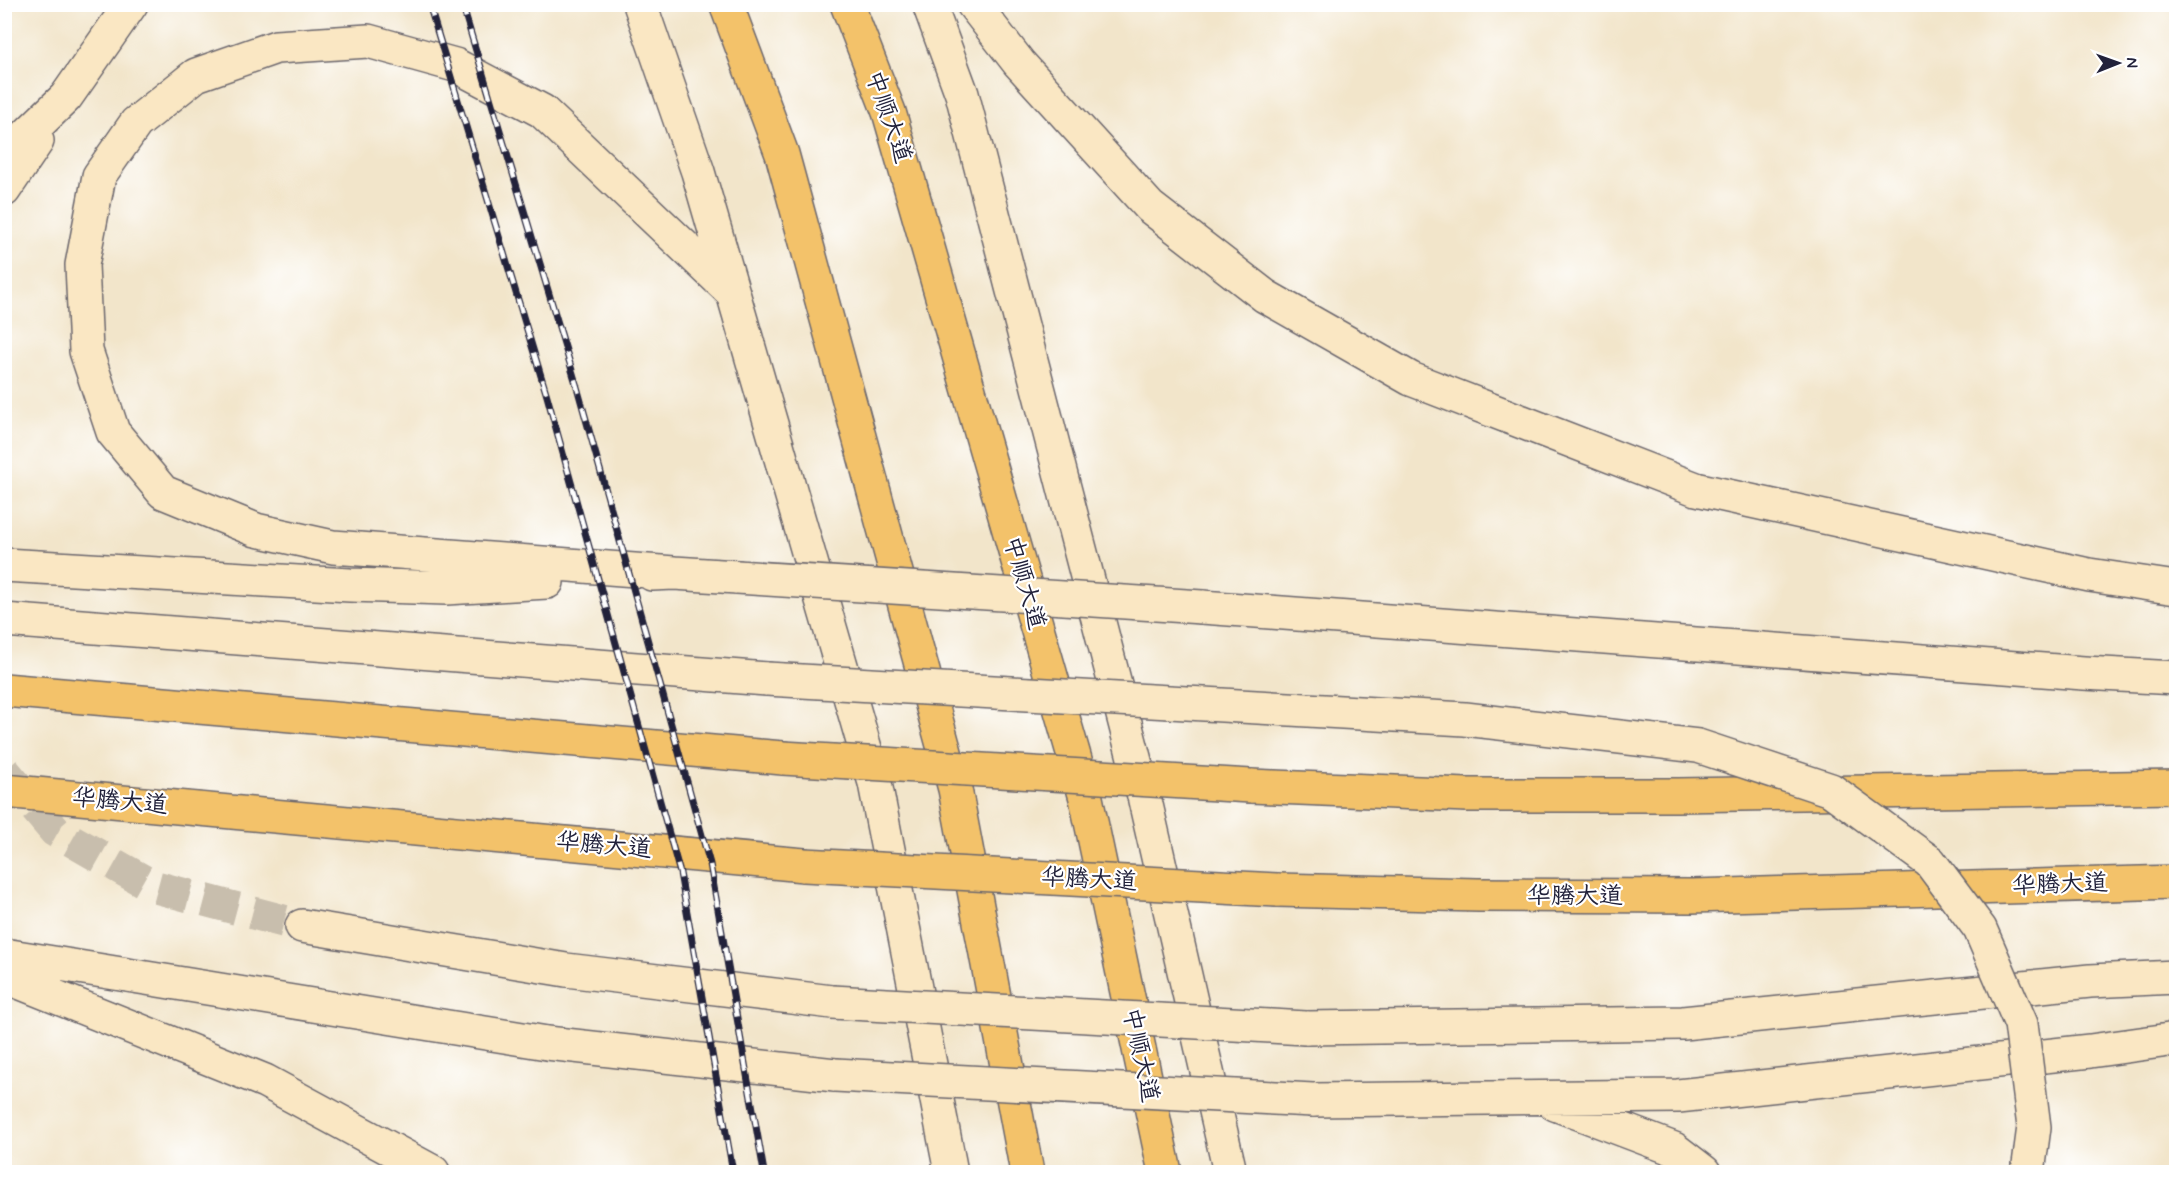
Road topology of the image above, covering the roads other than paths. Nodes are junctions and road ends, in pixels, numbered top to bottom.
1 (131, 4) edge
2 (640, 4) edge
3 (726, 4) edge
4 (847, 4) edge
5 (929, 4) edge
6 (973, 4) edge
7 (66, 97) junction
8 (4, 157) edge
9 (4, 190) edge
10 (733, 293) junction
11 (4, 565) edge
12 (674, 573) junction
13 (2176, 588) edge
14 (4, 620) edge
15 (2176, 678) edge
16 (4, 690) edge
17 (2176, 787) edge
18 (4, 791) edge
19 (2176, 882) edge
20 (302, 926) tunnel mouth
21 (4, 955) edge
22 (4, 976) edge
23 (2176, 977) edge
24 (2176, 1039) edge
25 (1540, 1098) junction
26 (433, 1173) edge
27 (951, 1173) edge
28 (1027, 1173) edge
29 (1165, 1173) edge
30 (1230, 1173) edge
31 (1704, 1173) edge
32 (2028, 1173) edge

1 - 7 main road
2 - 10 main road
3 - 28 highway
4 - 29 highway, 中顺大道
5 - 30 main road
6 - 13 main road
7 - 8 main road
7 - 9 main road
10 - 12 main road
10 - 27 main road
11 - 12 main road
12 - 15 main road, bridge
14 - 32 main road, bridge
16 - 17 highway, bridge
18 - 19 highway, 华腾大道, bridge
20 - 23 main road, bridge
21 - 25 main road, bridge
22 - 26 main road
24 - 25 main road
25 - 31 main road

